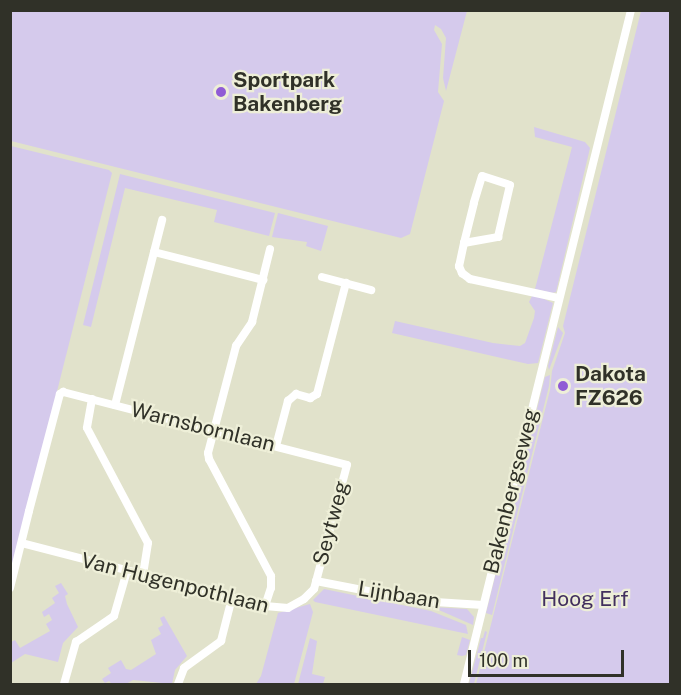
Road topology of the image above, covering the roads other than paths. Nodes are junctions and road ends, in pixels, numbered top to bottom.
1 (631, 10) edge
2 (162, 220) dead end
3 (464, 243) junction
4 (270, 249) dead end
5 (154, 252) junction
6 (322, 277) dead end
7 (263, 280) junction
8 (346, 283) junction
9 (371, 290) dead end
10 (559, 298) junction
11 (93, 399) junction
12 (116, 405) junction
13 (213, 430) junction
14 (276, 446) junction
15 (347, 465) joint
16 (22, 543) junction
17 (128, 571) junction
18 (143, 574) junction
19 (316, 580) junction
20 (10, 588) edge
21 (232, 598) junction
22 (483, 605) junction
23 (265, 606) junction
24 (64, 684) edge
25 (178, 684) edge
26 (464, 684) edge

1 - 10 street, Bakenbergseweg
2 - 5 street
3 - 3 street
3 - 10 street
4 - 7 street
5 - 7 street
5 - 12 street
6 - 8 street
7 - 13 street
8 - 9 street
8 - 14 street
10 - 22 street, Bakenbergseweg
11 - 12 street, Warnsbornlaan
11 - 16 street, Warnsbornlaan
11 - 18 street
12 - 13 street, Warnsbornlaan
13 - 14 street, Warnsbornlaan
13 - 23 street
14 - 15 street, Warnsbornlaan
15 - 19 street, Seytweg
16 - 17 street, Van Hugenpothlaan
16 - 20 street
17 - 18 street, Van Hugenpothlaan
17 - 24 street
18 - 21 street, Van Hugenpothlaan
19 - 22 street, Lijnbaan
19 - 23 street, Van Hugenpothlaan
21 - 23 street, Van Hugenpothlaan
21 - 25 street
22 - 26 street, Bakenbergseweg

